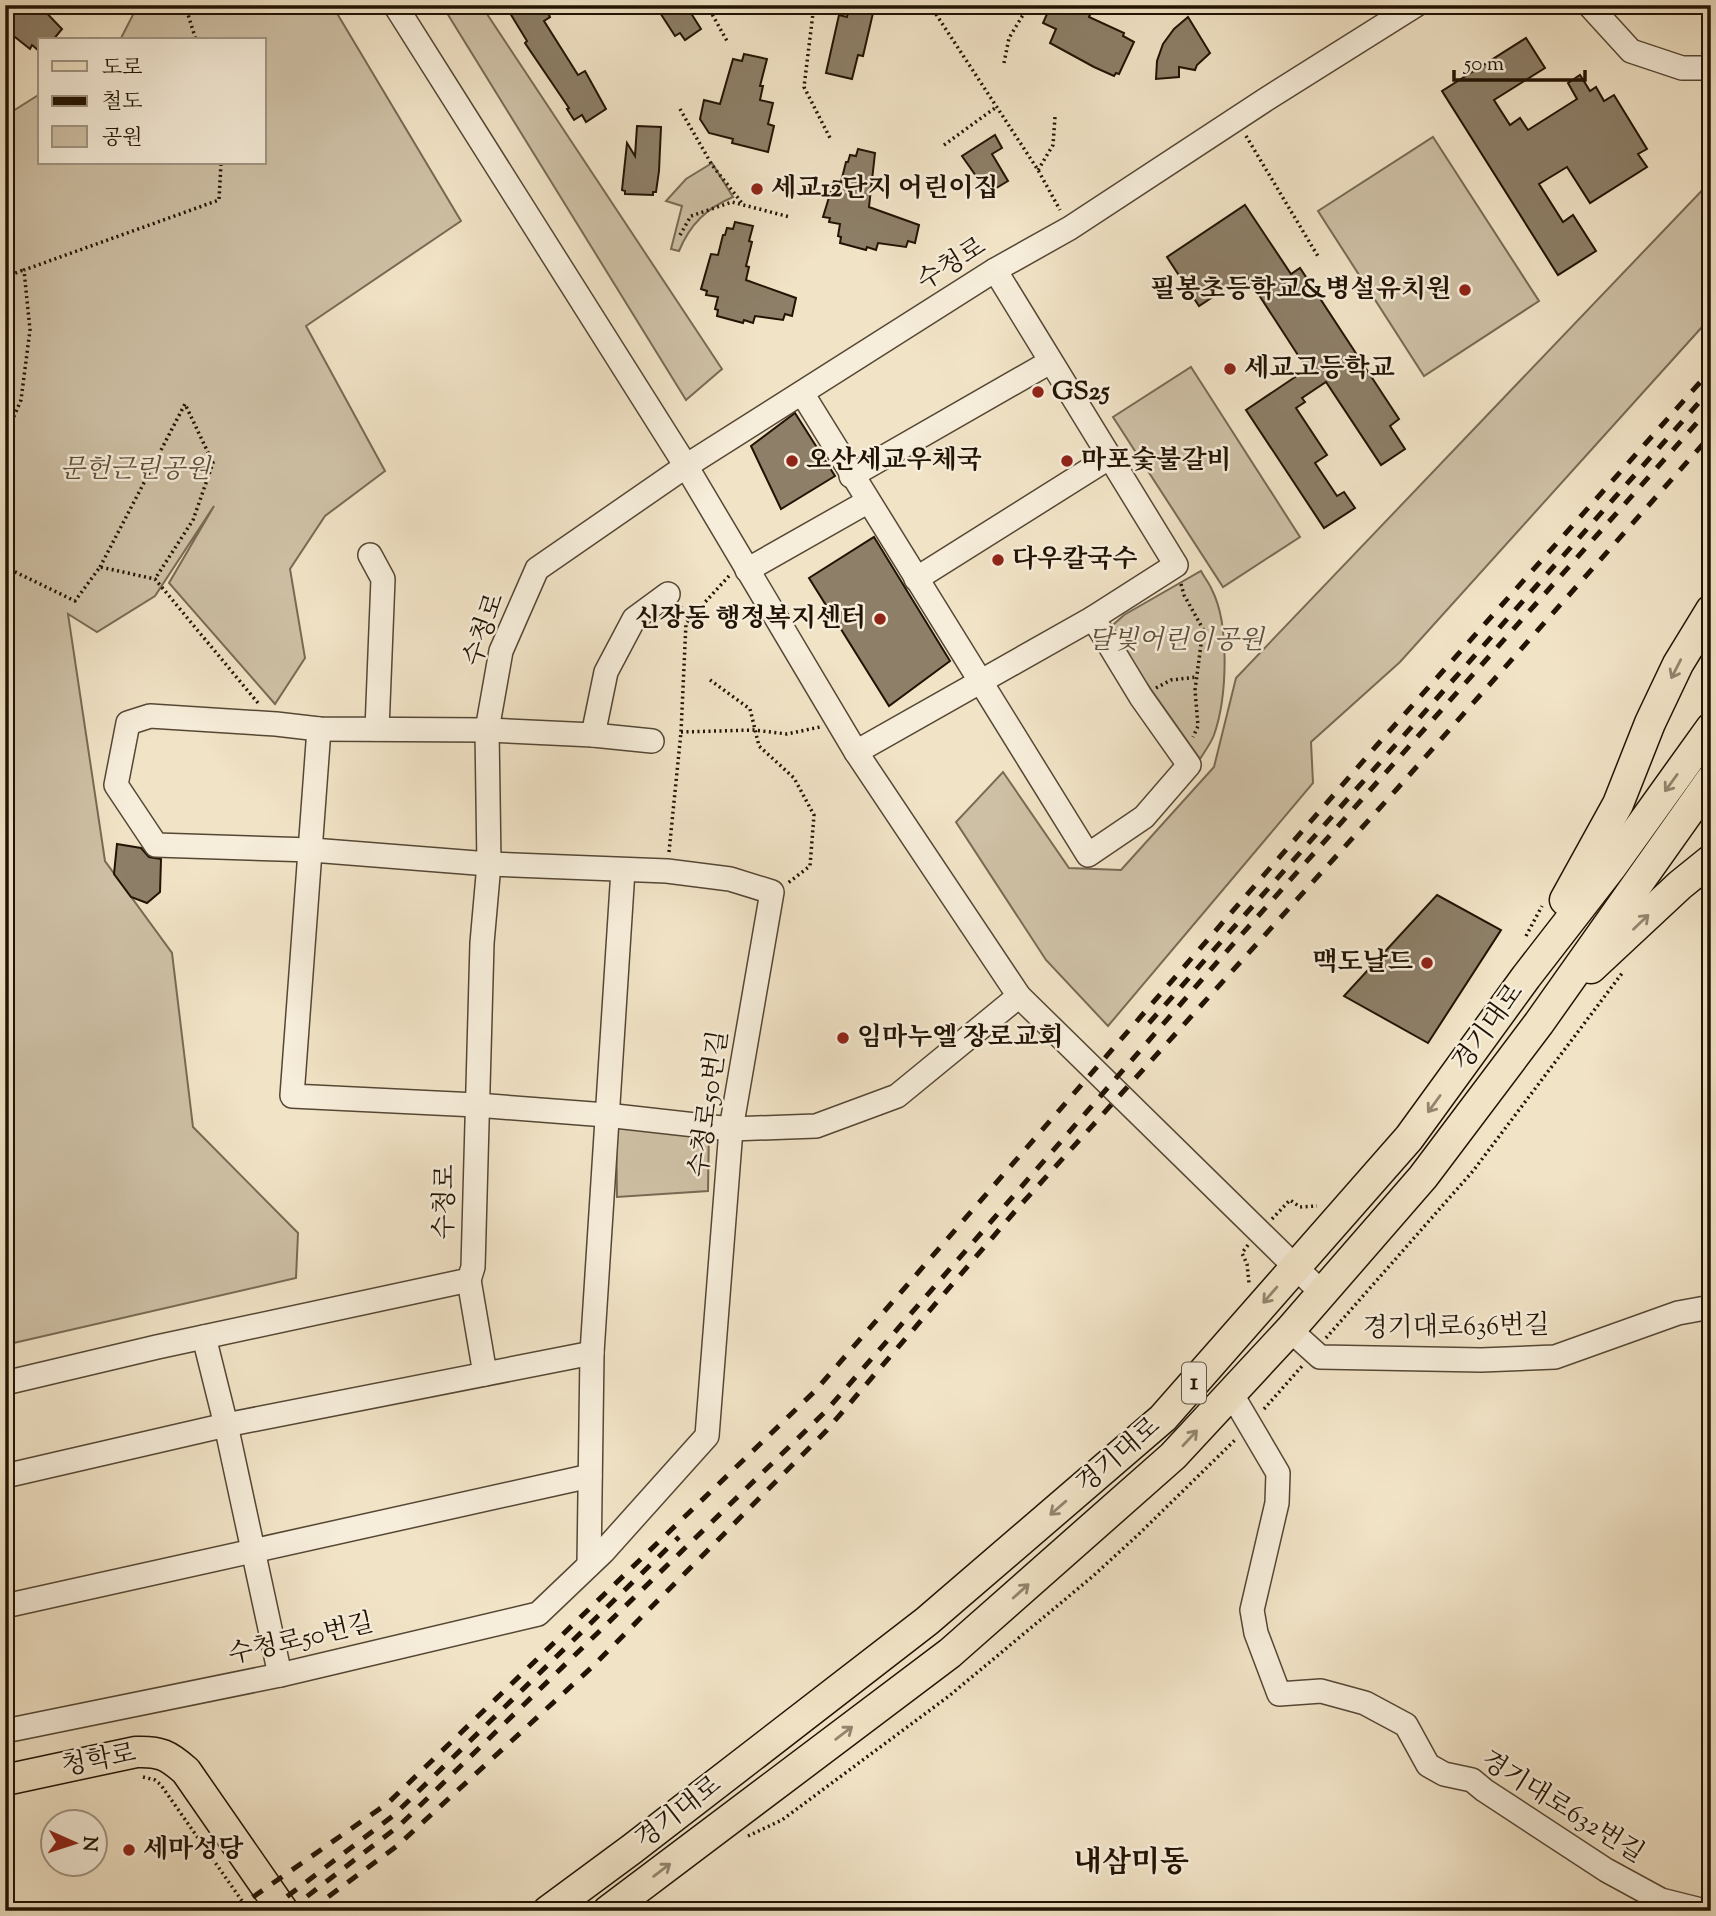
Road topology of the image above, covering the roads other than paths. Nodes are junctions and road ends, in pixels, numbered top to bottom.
1 (395, 5) edge
2 (1416, 5) edge
3 (1588, 5) edge
4 (1711, 68) edge
5 (995, 270) junction
6 (1050, 362) junction
7 (802, 393) junction
8 (1110, 457) junction
9 (686, 466) junction
10 (851, 476) junction
11 (867, 502) junction
12 (370, 555) dead end
13 (745, 566) junction
14 (916, 579) junction
15 (668, 593) dead end
16 (1711, 610) edge
17 (1093, 618) junction
18 (980, 681) junction
19 (1711, 728) edge
20 (319, 729) junction
21 (377, 729) junction
22 (487, 730) junction
23 (593, 735) junction
24 (652, 741) dead end
25 (856, 752) junction
26 (1711, 780) edge
27 (312, 850) junction
28 (1711, 860) edge
29 (489, 864) junction
30 (622, 870) junction
31 (1526, 977) junction
32 (1019, 996) junction
33 (1555, 1001) junction
34 (476, 1105) junction
35 (606, 1115) junction
36 (730, 1129) junction
37 (1295, 1265) junction
38 (469, 1280) junction
39 (1322, 1293) junction
40 (1711, 1307) edge
41 (1290, 1330) junction
42 (204, 1337) junction
43 (592, 1353) junction
44 (485, 1374) junction
45 (5, 1383) edge
46 (1231, 1393) junction
47 (226, 1426) junction
48 (5, 1476) edge
49 (590, 1476) junction
50 (254, 1552) junction
51 (589, 1565) junction
52 (5, 1606) edge
53 (281, 1675) junction
54 (5, 1731) edge
55 (5, 1780) edge
56 (542, 1903) edge
57 (283, 1911) edge
58 (608, 1911) edge
59 (1705, 1911) edge

1 - 9 street
2 - 5 street, 수청로
3 - 4 street
5 - 6 street
5 - 7 street, 수청로
6 - 8 street
6 - 10 street
7 - 9 street, 수청로
7 - 10 street
8 - 14 street
8 - 17 street
9 - 13 street
9 - 22 street, 수청로
10 - 11 street
11 - 13 street
11 - 14 street
12 - 21 street
13 - 25 street
14 - 18 street
15 - 23 street
16 -> 31 main road
17 - 18 street
17 - 18 street
18 - 25 street
19 -> 31 main road, 경기대로 / 1
20 - 21 street
20 - 27 street
20 - 27 street
21 - 22 street
22 - 23 street
22 - 29 street, 수청로
23 - 24 street
25 - 32 street
26 - 33 main road, 경기대로 / 1
27 - 29 street
27 - 34 street
33 -> 28 main road
29 - 30 street
29 - 34 street, 수청로
30 - 35 street
30 - 36 street, 수청로50번길
31 -> 37 main road, 경기대로 / 1
32 - 36 street
32 - 37 street
33 - 39 main road, 경기대로 / 1
34 - 35 street
34 - 38 street, 수청로
35 - 36 street
35 - 43 street
36 - 51 street, 수청로50번길
37 - 39 street
37 -> 56 main road, 경기대로 / 1
38 - 42 street
38 - 44 street, 수청로
39 - 41 main road, 경기대로 / 1
40 - 41 street, 경기대로636번길
41 - 46 main road, 경기대로 / 1
42 - 45 street
42 - 47 street
43 - 44 street
43 - 49 street
44 - 47 street
58 -> 46 main road, 경기대로 / 1
46 - 59 street, 경기대로632번길
47 - 48 street
47 - 50 street
49 - 50 street
49 - 51 street
50 - 52 street
50 - 53 street
51 - 53 street, 수청로50번길
53 - 54 street, 수청로50번길
55 - 57 main road, 청학로

